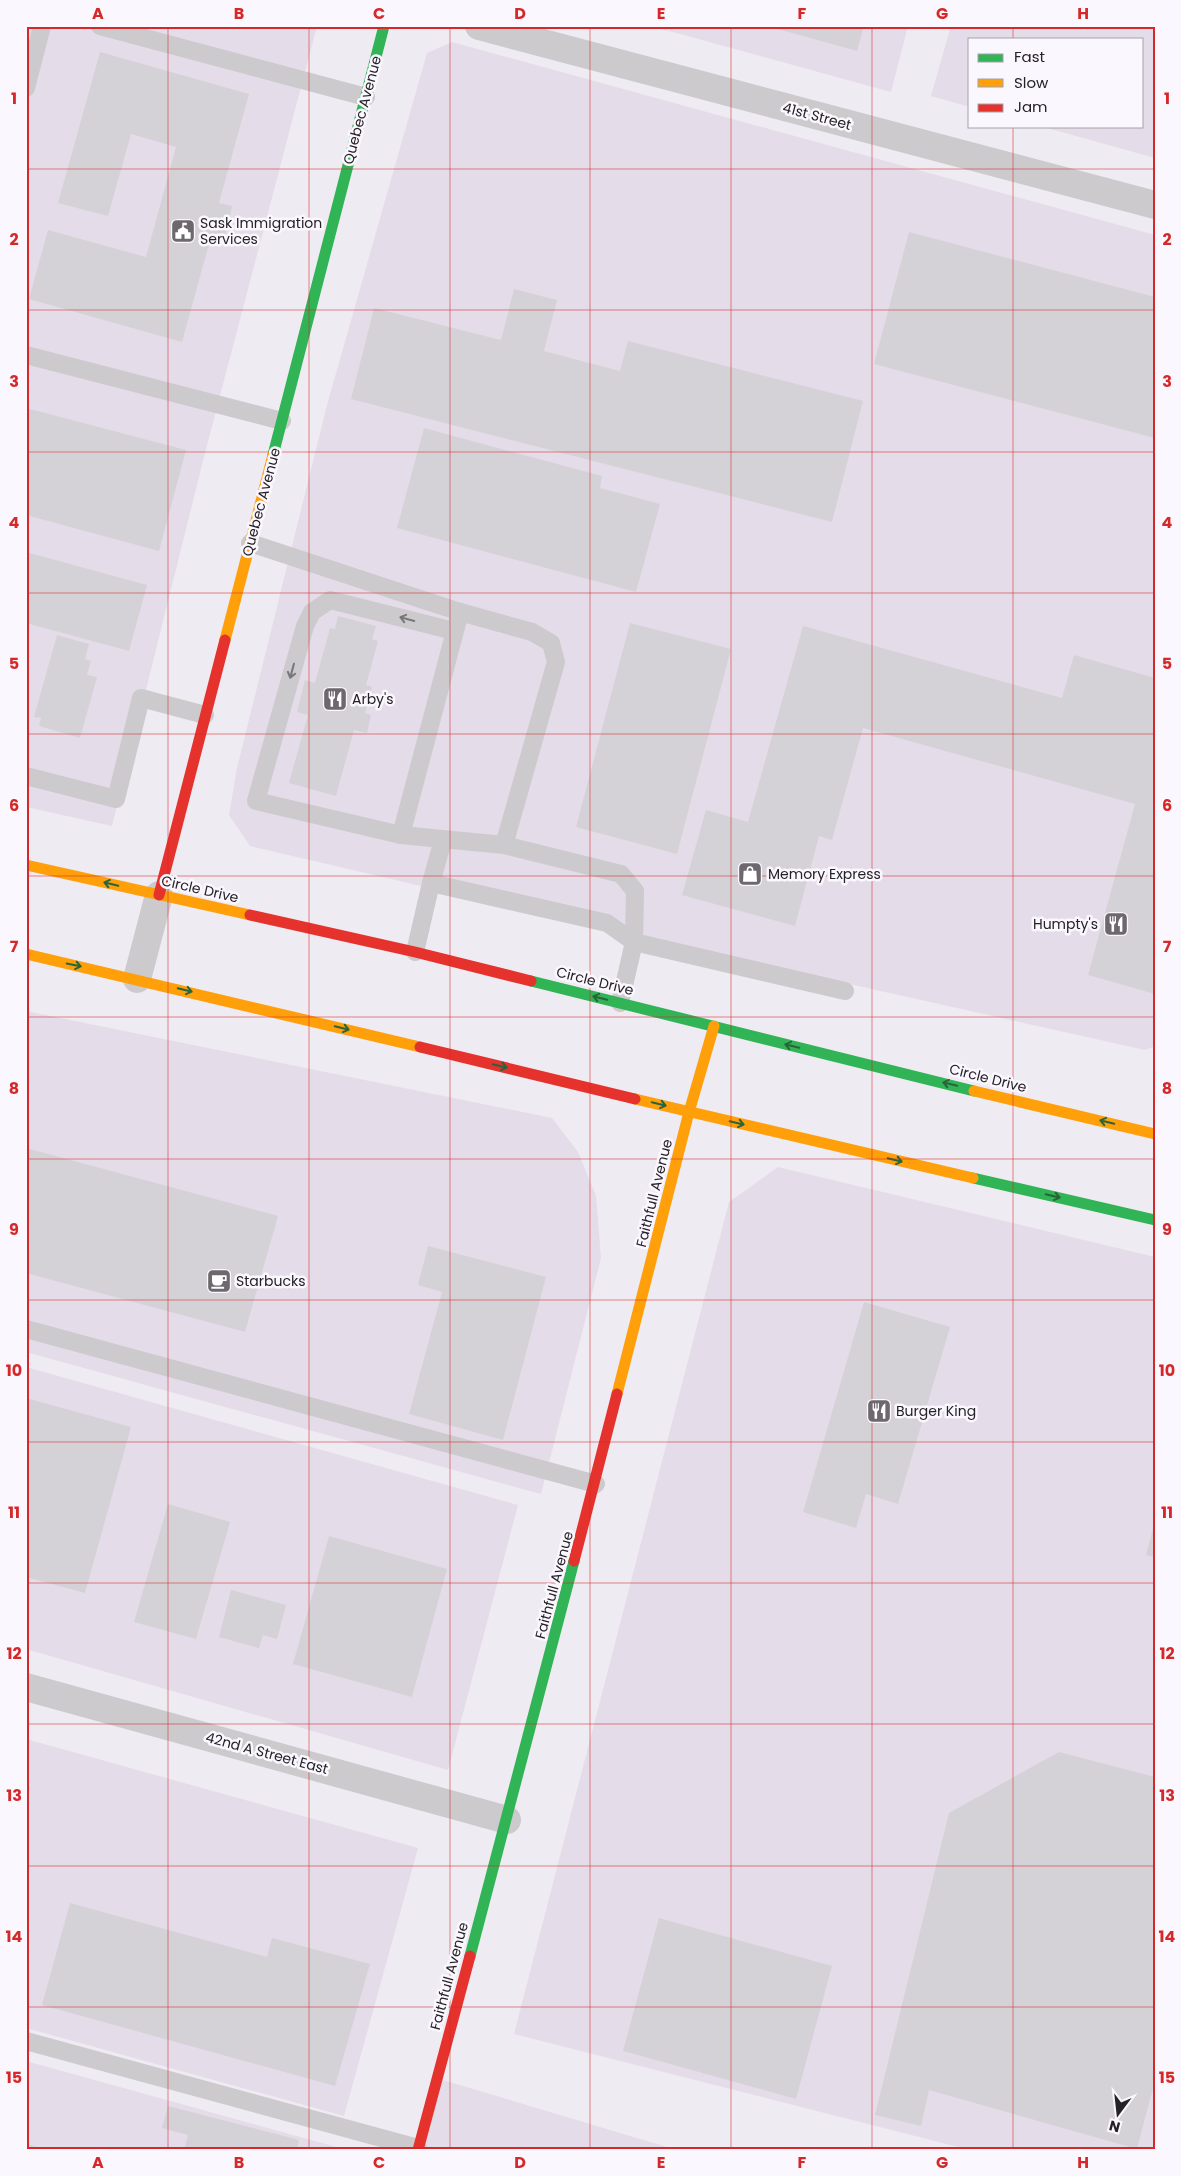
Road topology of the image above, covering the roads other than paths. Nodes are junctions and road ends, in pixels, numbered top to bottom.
1 (42, 26) edge
2 (100, 26) edge
3 (384, 26) edge
4 (479, 26) edge
5 (26, 88) edge
6 (366, 97) junction
7 (1155, 205) edge
8 (26, 355) edge
9 (282, 421) junction
10 (250, 543) junction
11 (460, 612) junction
12 (454, 631) junction
13 (206, 715) junction
14 (26, 776) edge
15 (401, 835) junction
16 (443, 840) junction
17 (504, 845) junction
18 (26, 865) edge
19 (431, 883) junction
20 (159, 895) junction
21 (634, 942) junction
22 (415, 952) junction
23 (26, 954) edge
24 (137, 978) junction
25 (845, 990) dead end
26 (620, 1003) junction
27 (714, 1026) junction
28 (690, 1112) junction
29 (1155, 1134) edge
30 (1155, 1220) edge
31 (26, 1329) edge
32 (596, 1484) junction
33 (26, 1687) edge
34 (507, 1820) junction
35 (26, 2040) edge
36 (418, 2149) edge

1 - 5 lane
2 - 6 lane
3 - 6 main road, Quebec Avenue
4 - 7 street, 41st Street
6 - 9 main road, Quebec Avenue
8 - 9 lane
9 - 10 main road, Quebec Avenue
10 - 11 lane
10 - 13 main road, Quebec Avenue
11 - 12 lane
11 - 17 lane
12 - 15 lane
12 -> 15 lane
13 - 14 lane
13 - 20 main road, Quebec Avenue
15 - 16 lane
16 - 17 lane
16 - 19 lane
17 - 21 lane
20 -> 18 main road, Circle Drive
19 - 21 lane
19 - 22 lane
20 - 22 main road, Circle Drive
20 - 24 street, Quebec Avenue
21 - 25 lane
21 - 26 lane
26 -> 22 main road, Circle Drive
23 -> 24 main road
24 -> 28 main road
26 - 27 main road, Circle Drive
27 - 28 main road, Faithfull Avenue
29 -> 27 main road, Circle Drive
28 -> 30 main road
28 - 32 main road, Faithfull Avenue
31 - 32 lane
32 - 34 main road, Faithfull Avenue
33 - 34 street, 42nd A Street East
34 - 36 main road, Faithfull Avenue
35 - 36 lane

